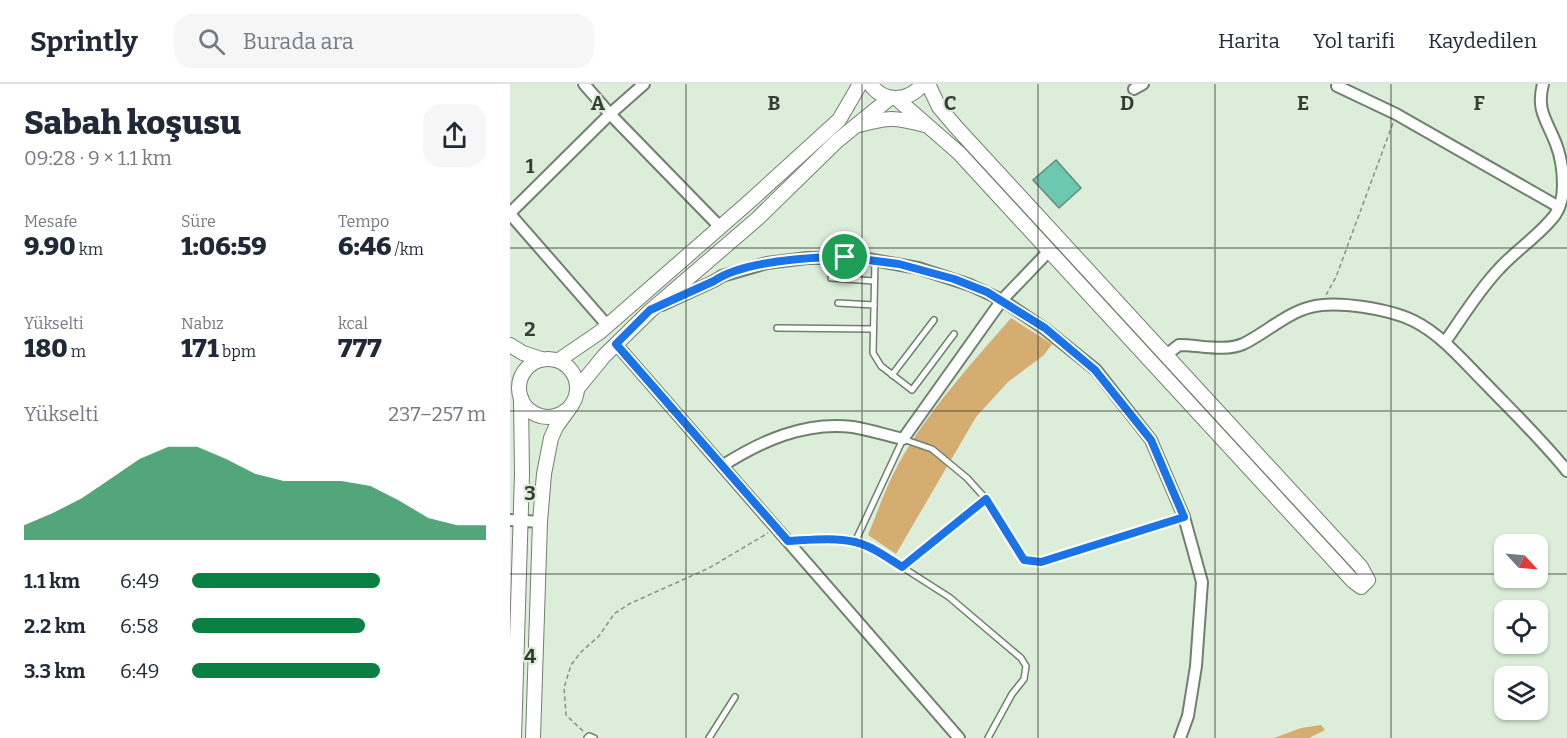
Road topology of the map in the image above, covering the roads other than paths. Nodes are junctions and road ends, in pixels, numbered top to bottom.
1 (584, 84) edge
2 (644, 84) edge
3 (860, 84) edge
4 (870, 84) edge
5 (923, 84) edge
6 (928, 84) edge
7 (1543, 84) edge
8 (1337, 86) dead end
9 (893, 98) junction
10 (610, 114) junction
11 (854, 126) junction
12 (930, 126) junction
13 (1559, 207) junction
14 (510, 214) edge
15 (720, 227) junction
16 (1049, 251) junction
17 (875, 260) junction
18 (706, 263) junction
19 (722, 276) junction
20 (831, 278) dead end
21 (874, 281) junction
22 (1002, 300) junction
23 (838, 303) dead end
24 (874, 305) junction
25 (650, 310) junction
26 (934, 320) dead end
27 (607, 325) junction
28 (777, 328) dead end
29 (873, 329) junction
30 (954, 334) dead end
31 (1445, 342) junction
32 (616, 344) junction
33 (510, 345) edge
34 (1165, 356) junction
35 (541, 359) junction
36 (559, 360) junction
37 (892, 375) junction
38 (510, 376) edge
39 (577, 389) junction
40 (520, 395) junction
41 (571, 406) junction
42 (903, 439) junction
43 (722, 466) junction
44 (1567, 471) edge
45 (986, 499) junction
46 (1184, 517) junction
47 (515, 520) edge
48 (540, 522) junction
49 (788, 541) junction
50 (855, 542) junction
51 (902, 567) junction
52 (735, 697) dead end
53 (514, 738) edge
54 (533, 738) edge
55 (709, 738) edge
56 (959, 738) edge
57 (988, 738) edge
58 (1180, 738) edge

1 - 10 street
2 - 10 street
3 - 15 street
4 - 9 street
5 - 9 street
6 - 34 street
7 - 13 street
8 - 13 street
9 - 11 street
9 - 12 street
10 - 14 street
10 - 15 street
11 - 12 street
11 - 18 street
12 - 16 street
13 - 31 street
14 - 27 street
15 - 27 street
16 - 22 street
16 - 34 street
17 - 19 street
17 - 21 lane
17 - 22 street
18 - 19 street
18 - 25 street
19 - 25 street
20 - 21 lane
21 - 24 lane
22 - 42 street
22 - 46 street
23 - 24 lane
24 - 29 lane
25 - 32 street
26 - 37 lane
27 - 36 street
28 - 29 lane
29 - 37 lane
30 - 37 lane
31 - 34 street
31 - 44 street
32 - 39 street
32 - 43 street
33 - 35 street
35 - 36 street
35 - 40 street
36 - 39 street
38 - 40 street
39 - 41 street
40 - 41 street
40 - 47 street
41 - 48 street
42 - 43 street
42 - 45 lane
42 - 50 lane
43 - 49 street
45 - 46 lane
45 - 51 lane
46 - 58 street
47 - 48 street
47 - 53 street
48 - 54 street
49 - 50 lane
49 - 56 street
50 - 51 lane
51 - 57 lane
52 - 55 lane

